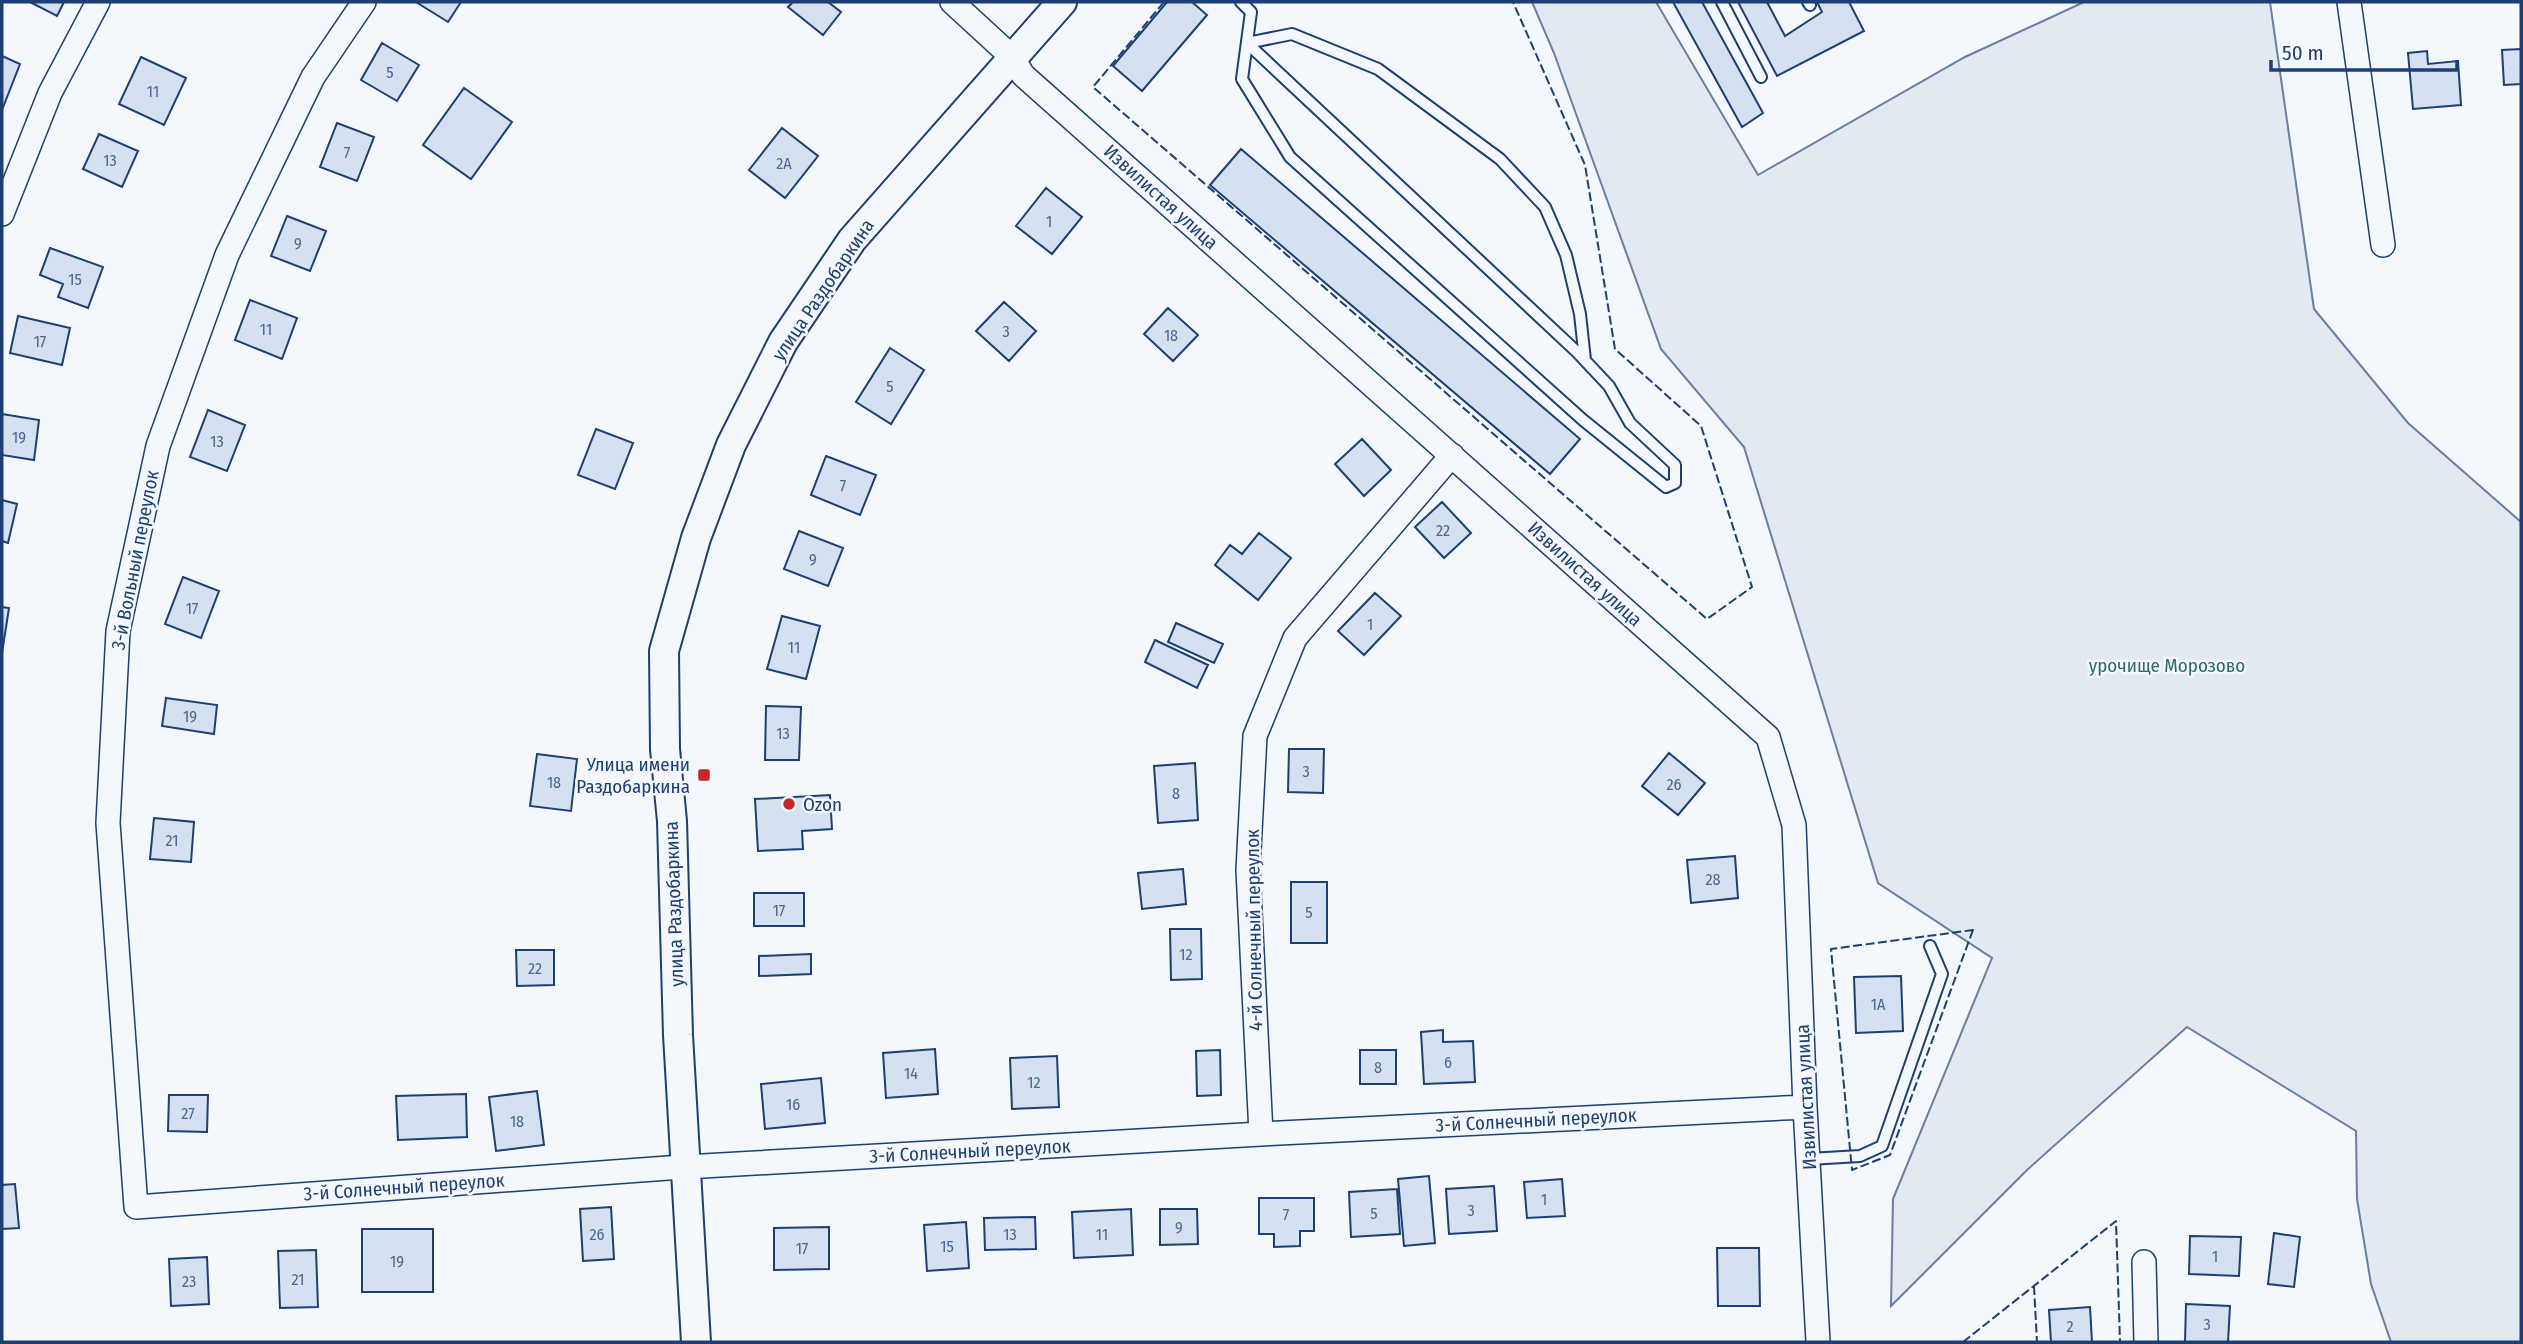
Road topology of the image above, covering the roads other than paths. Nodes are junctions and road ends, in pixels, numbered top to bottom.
1 (98, 2) edge
2 (363, 2) edge
3 (951, 2) edge
4 (1062, 2) edge
5 (1241, 2) edge
6 (1722, 2) edge
7 (2349, 2) edge
8 (1247, 43) junction
9 (1013, 58) junction
10 (1761, 77) dead end
11 (2, 214) edge
12 (2383, 245) dead end
13 (1585, 360) junction
14 (1452, 455) junction
15 (1930, 946) dead end
16 (1805, 1107) junction
17 (1261, 1134) junction
18 (1809, 1159) junction
19 (685, 1168) junction
20 (136, 1207) joint
21 (2144, 1262) dead end
22 (696, 1342) edge
23 (1818, 1342) edge
24 (2146, 1342) edge

1 - 11 street
2 - 20 street, 3-й Вольный переулок
3 - 9 street, Извилистая улица
4 - 9 street, улица Раздобаркина
5 - 8 lane
6 - 10 lane
7 - 12 street
8 - 13 lane
8 - 13 lane
8 - 13 lane
9 - 14 street, Извилистая улица
9 - 19 street, улица Раздобаркина
14 - 16 street, Извилистая улица
14 - 17 street, 4-й Солнечный переулок
15 - 18 lane
16 - 17 street, 3-й Солнечный переулок
16 - 18 street, Извилистая улица
17 - 19 street, 3-й Солнечный переулок
18 - 23 street, Извилистая улица
19 - 20 street, 3-й Солнечный переулок
19 - 22 street, улица Раздобаркина
21 - 24 street

